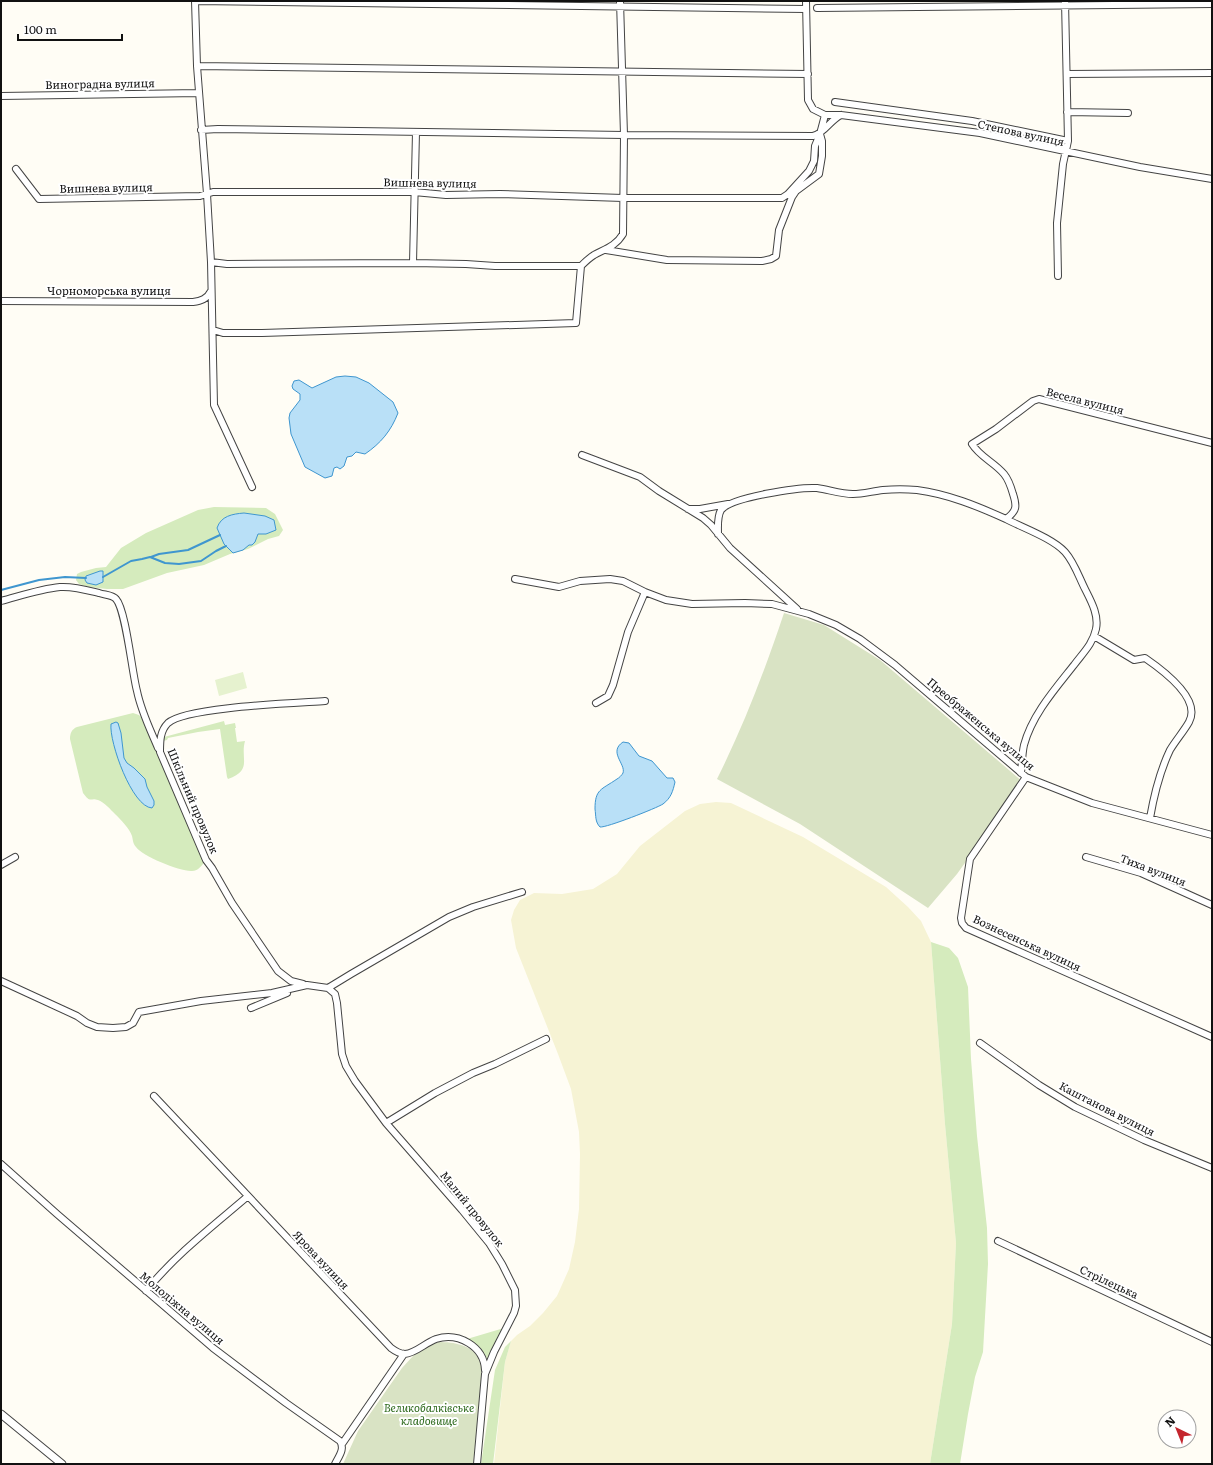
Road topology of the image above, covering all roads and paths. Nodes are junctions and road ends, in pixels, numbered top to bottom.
1 (195, 1) edge
2 (806, 1) edge
3 (414, 3) edge
4 (620, 4) edge
5 (1065, 4) edge
6 (1212, 4) edge
7 (817, 8) dead end
8 (806, 9) junction
9 (197, 66) junction
10 (622, 72) junction
11 (1212, 73) edge
12 (808, 74) junction
13 (1067, 74) junction
14 (199, 93) junction
15 (1, 96) edge
16 (835, 102) dead end
17 (1067, 112) junction
18 (1128, 113) dead end
19 (842, 115) junction
20 (825, 116) junction
21 (202, 130) junction
22 (416, 132) junction
23 (820, 134) junction
24 (624, 135) junction
25 (1068, 141) junction
26 (1066, 153) junction
27 (16, 169) dead end
28 (1212, 179) edge
29 (414, 192) junction
30 (207, 194) junction
31 (624, 198) junction
32 (606, 250) junction
33 (211, 262) junction
34 (413, 263) junction
35 (581, 266) junction
36 (1058, 276) dead end
37 (212, 290) junction
38 (1, 301) edge
39 (213, 330) junction
40 (1212, 443) edge
41 (582, 455) dead end
42 (252, 487) dead end
43 (728, 504) junction
44 (688, 509) junction
45 (1006, 519) junction
46 (718, 534) junction
47 (515, 579) dead end
48 (645, 592) junction
49 (1, 601) edge
50 (798, 611) junction
51 (1094, 636) junction
52 (325, 701) dead end
53 (596, 703) dead end
54 (160, 752) junction
55 (1024, 775) junction
56 (1150, 818) junction
57 (1212, 835) edge
58 (15, 857) dead end
59 (1086, 857) dead end
60 (1, 865) edge
61 (522, 892) dead end
62 (1212, 905) edge
63 (1, 981) edge
64 (306, 985) junction
65 (328, 988) junction
66 (251, 1008) dead end
67 (1212, 1038) edge
68 (546, 1039) dead end
69 (980, 1043) dead end
70 (154, 1096) dead end
71 (386, 1123) junction
72 (1, 1164) edge
73 (1212, 1168) edge
74 (248, 1196) junction
75 (998, 1241) dead end
76 (146, 1291) junction
77 (1212, 1342) edge
78 (404, 1354) junction
79 (485, 1374) junction
80 (1, 1414) edge
81 (342, 1444) junction
82 (58, 1463) edge
83 (335, 1464) edge
84 (477, 1464) edge

1 - 3 street
1 - 9 street
2 - 8 street
3 - 4 street
4 - 8 street
4 - 10 street
5 - 6 street
5 - 7 street
5 - 13 street
8 - 12 street
9 - 10 street
9 - 14 street
10 - 12 street
10 - 24 street
11 - 13 street
12 - 20 street
13 - 17 street
14 - 15 street, Виноградна вулиця
14 - 21 street
16 - 25 street
17 - 18 street
17 - 25 street
19 - 20 street, Степова вулиця
19 - 23 street
19 - 26 street, Степова вулиця
20 - 23 street, Вишнева вулиця
21 - 22 street
21 - 30 street
22 - 24 street
22 - 29 street
23 - 24 street
23 - 31 street, Вишнева вулиця
23 - 32 street
24 - 31 street
25 - 26 street
26 - 28 street, Степова вулиця
26 - 36 street
27 - 30 street, Вишнева вулиця
29 - 30 street, Вишнева вулиця
29 - 31 street, Вишнева вулиця
29 - 34 street
30 - 33 street
31 - 32 street
32 - 35 street
33 - 34 street
33 - 37 street
34 - 35 street
35 - 39 street
37 - 38 street, Чорноморська вулиця
37 - 39 street
39 - 42 street
40 - 45 street, Весела вулиця
41 - 44 street, Преображенська вулиця
43 - 44 street
43 - 45 street
43 - 46 street
44 - 46 street, Преображенська вулиця
45 - 51 street
46 - 50 street, Преображенська вулиця
47 - 48 street, Преображенська вулиця
48 - 50 street, Преображенська вулиця
48 - 53 street
49 - 54 street
50 - 55 street, Преображенська вулиця
51 - 55 street
51 - 56 street
52 - 54 street, Шкільний провулок
54 - 64 street, Шкільний провулок
55 - 56 street, Преображенська вулиця
55 - 67 street, Вознесенська вулиця
56 - 57 street, Преображенська вулиця
58 - 60 street
59 - 62 street, Тиха вулиця
61 - 65 street
63 - 64 street, Шкільний провулок
64 - 65 street, Шкільний провулок
64 - 66 street
65 - 71 street, Малий провулок
68 - 71 street
69 - 73 street, Каштанова вулиця
70 - 74 street, Ярова вулиця
71 - 79 street, Малий провулок
72 - 76 street, Молодіжна вулиця
74 - 76 street
74 - 78 street, Ярова вулиця
75 - 77 street, Стрілецька
76 - 81 street, Молодіжна вулиця
78 - 79 street
78 - 81 street
79 - 84 street, Малий провулок
80 - 82 street
81 - 83 street

